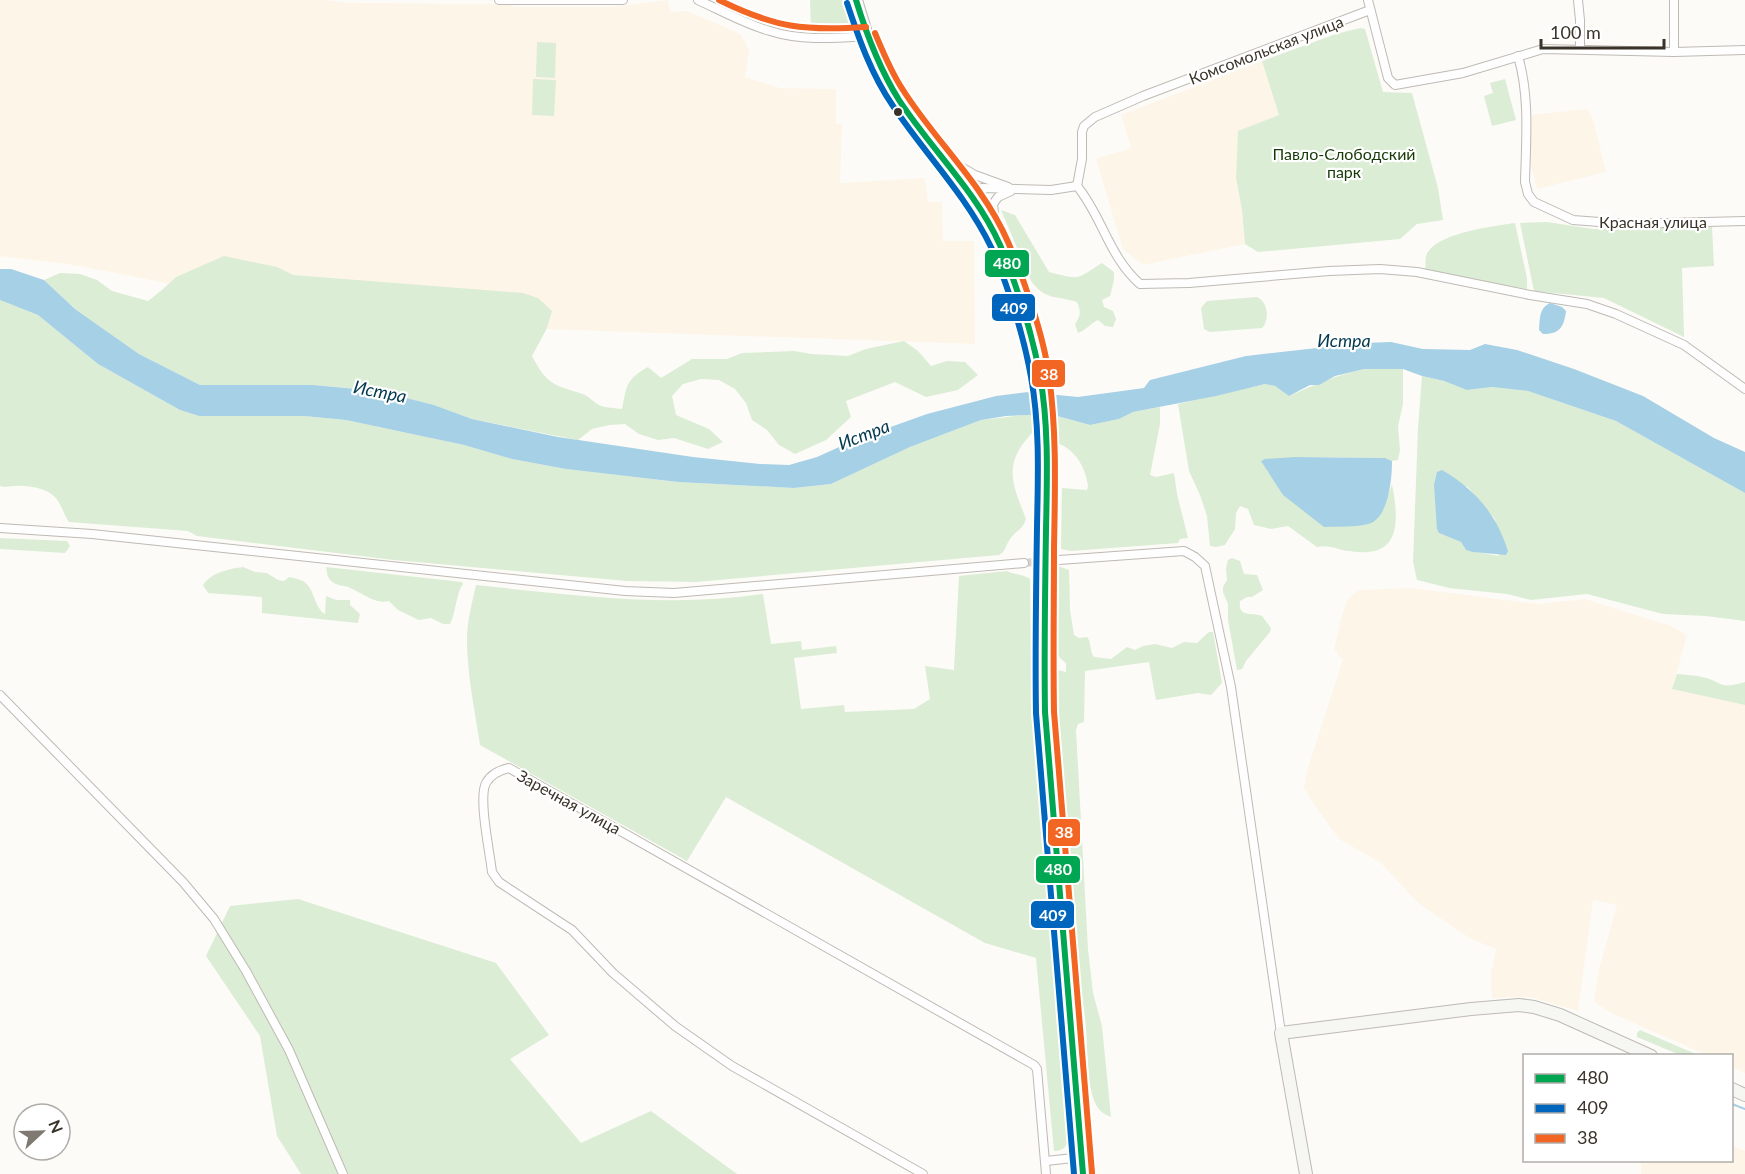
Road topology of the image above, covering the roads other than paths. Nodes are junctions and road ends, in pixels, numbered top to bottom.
1 (499, 0) edge
2 (623, 0) edge
3 (699, 0) edge
4 (856, 0) edge
5 (1368, 0) edge
6 (1578, 0) edge
7 (1674, 0) edge
8 (1370, 10) junction
9 (867, 36) junction
10 (1580, 49) junction
11 (1745, 50) edge
12 (1674, 52) junction
13 (1518, 56) junction
14 (942, 156) junction
15 (1077, 186) junction
16 (1017, 190) junction
17 (971, 194) junction
18 (1745, 221) edge
19 (1000, 246) junction
20 (1745, 389) edge
21 (0, 528) edge
22 (1059, 560) tunnel mouth
23 (1024, 563) tunnel mouth
24 (0, 695) edge
25 (1281, 1033) junction
26 (1647, 1054) edge
27 (1082, 1156) junction
28 (1046, 1161) junction
29 (343, 1174) edge
30 (923, 1174) edge
31 (1046, 1174) edge
32 (1083, 1174) edge
33 (1306, 1174) edge

1 - 2 street
3 - 9 street
4 - 9 main road
5 - 8 street
6 - 10 street
7 - 12 street
8 - 13 street
8 - 15 street, Комсомольская улица
9 - 14 main road
10 - 12 street
10 - 13 street
11 - 12 street
13 - 18 street, Красная улица
14 - 16 street
14 - 17 main road
15 - 16 street
15 - 20 street
16 - 17 street
16 - 19 street
17 - 19 main road
19 - 27 main road
21 - 23 street
22 - 25 street
24 - 29 street
25 - 26 main road
25 - 33 main road
27 - 28 street
27 - 32 main road
28 - 30 street, Заречная улица
28 - 31 street, Заречная улица

